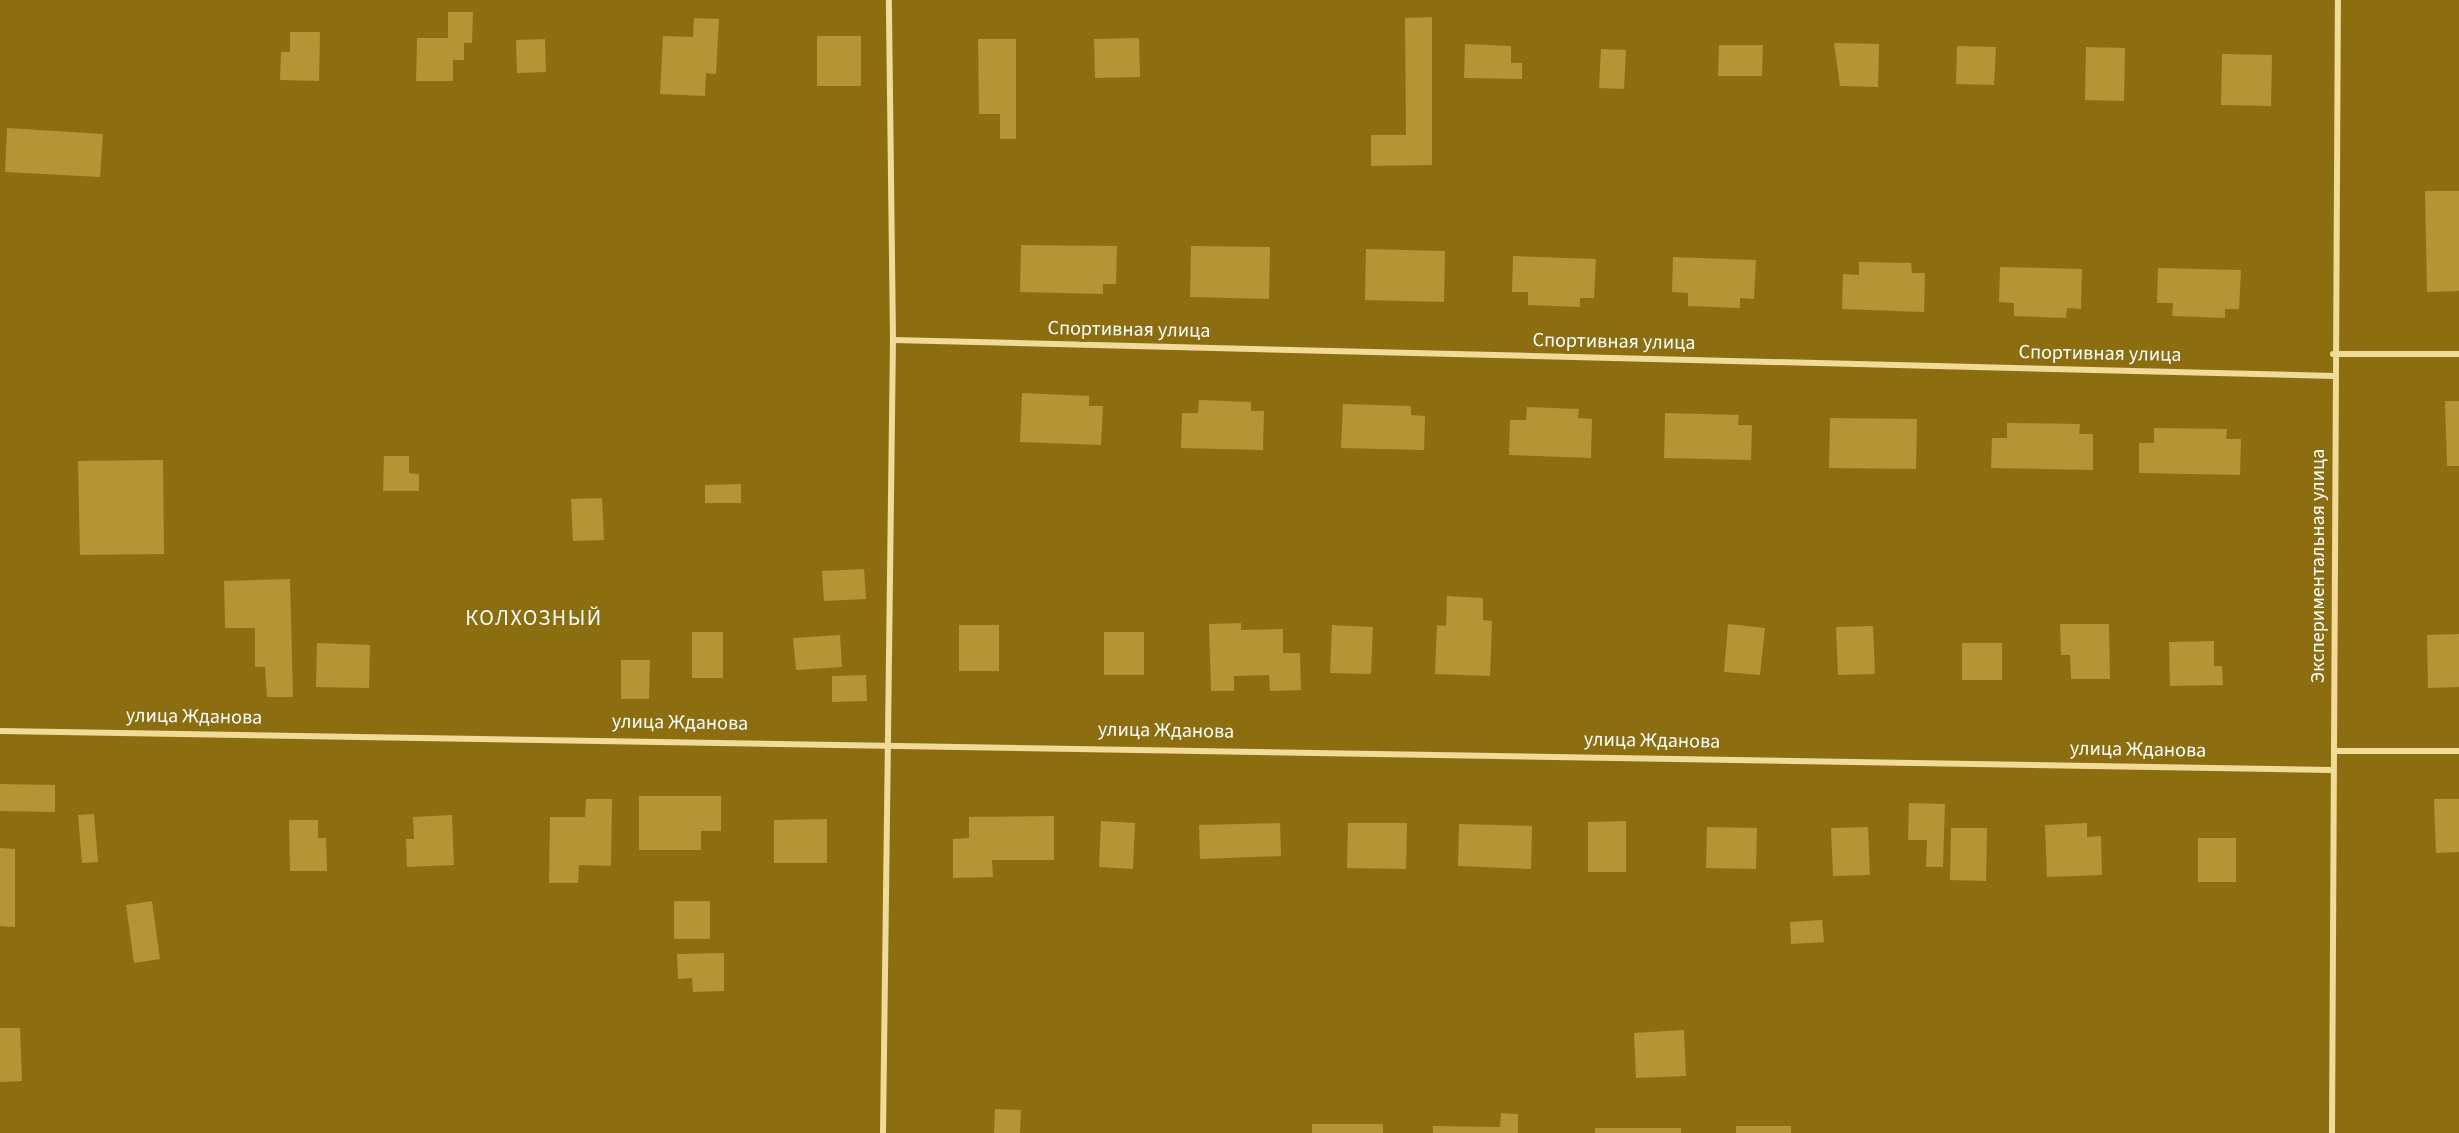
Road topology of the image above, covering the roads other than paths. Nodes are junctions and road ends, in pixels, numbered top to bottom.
1 (889, 0) edge
2 (2338, 0) edge
3 (893, 340) junction
4 (2333, 354) junction
5 (2459, 354) edge
6 (2335, 376) junction
7 (0, 731) edge
8 (888, 742) junction
9 (2334, 751) junction
10 (2459, 751) edge
11 (2332, 770) junction
12 (883, 1133) edge
13 (2332, 1133) edge

1 - 3 street
2 - 4 street, Экспериментальная улица
3 - 6 street, Спортивная улица
3 - 8 street
4 - 5 street
4 - 6 street, Экспериментальная улица
6 - 9 street, Экспериментальная улица
7 - 8 street, улица Жданова
8 - 11 street, улица Жданова
8 - 12 street
9 - 10 street
9 - 11 street, Экспериментальная улица
11 - 13 street, Экспериментальная улица

